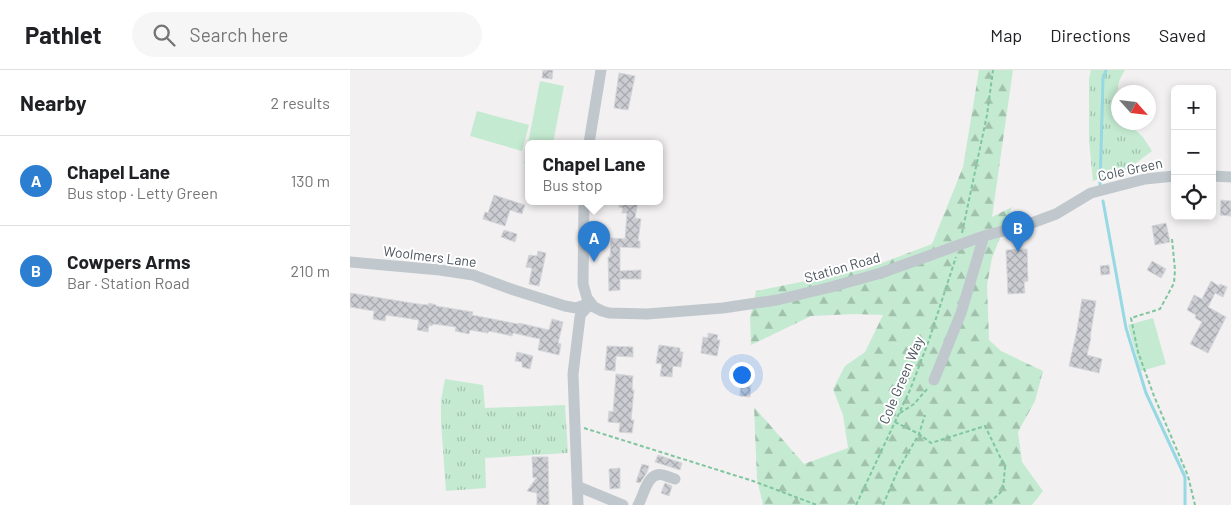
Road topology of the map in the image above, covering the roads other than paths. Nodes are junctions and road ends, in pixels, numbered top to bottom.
1 (601, 70) edge
2 (591, 140) edge
3 (1171, 176) edge
4 (1216, 176) edge
5 (1231, 177) edge
6 (1091, 193) joint
7 (584, 205) edge
8 (984, 236) junction
9 (350, 262) edge
10 (590, 303) junction
11 (934, 380) road end
12 (675, 479) dead end
13 (577, 486) junction
14 (578, 505) edge
15 (623, 505) edge
16 (638, 505) edge

1 - 2 street
3 - 6 street, Cole Green
4 - 5 street
6 - 8 street, Station Road
7 - 10 street
8 - 10 street, Station Road
8 - 11 street
9 - 10 street, Woolmers Lane
10 - 13 street
12 - 16 street
13 - 14 street
13 - 15 street

